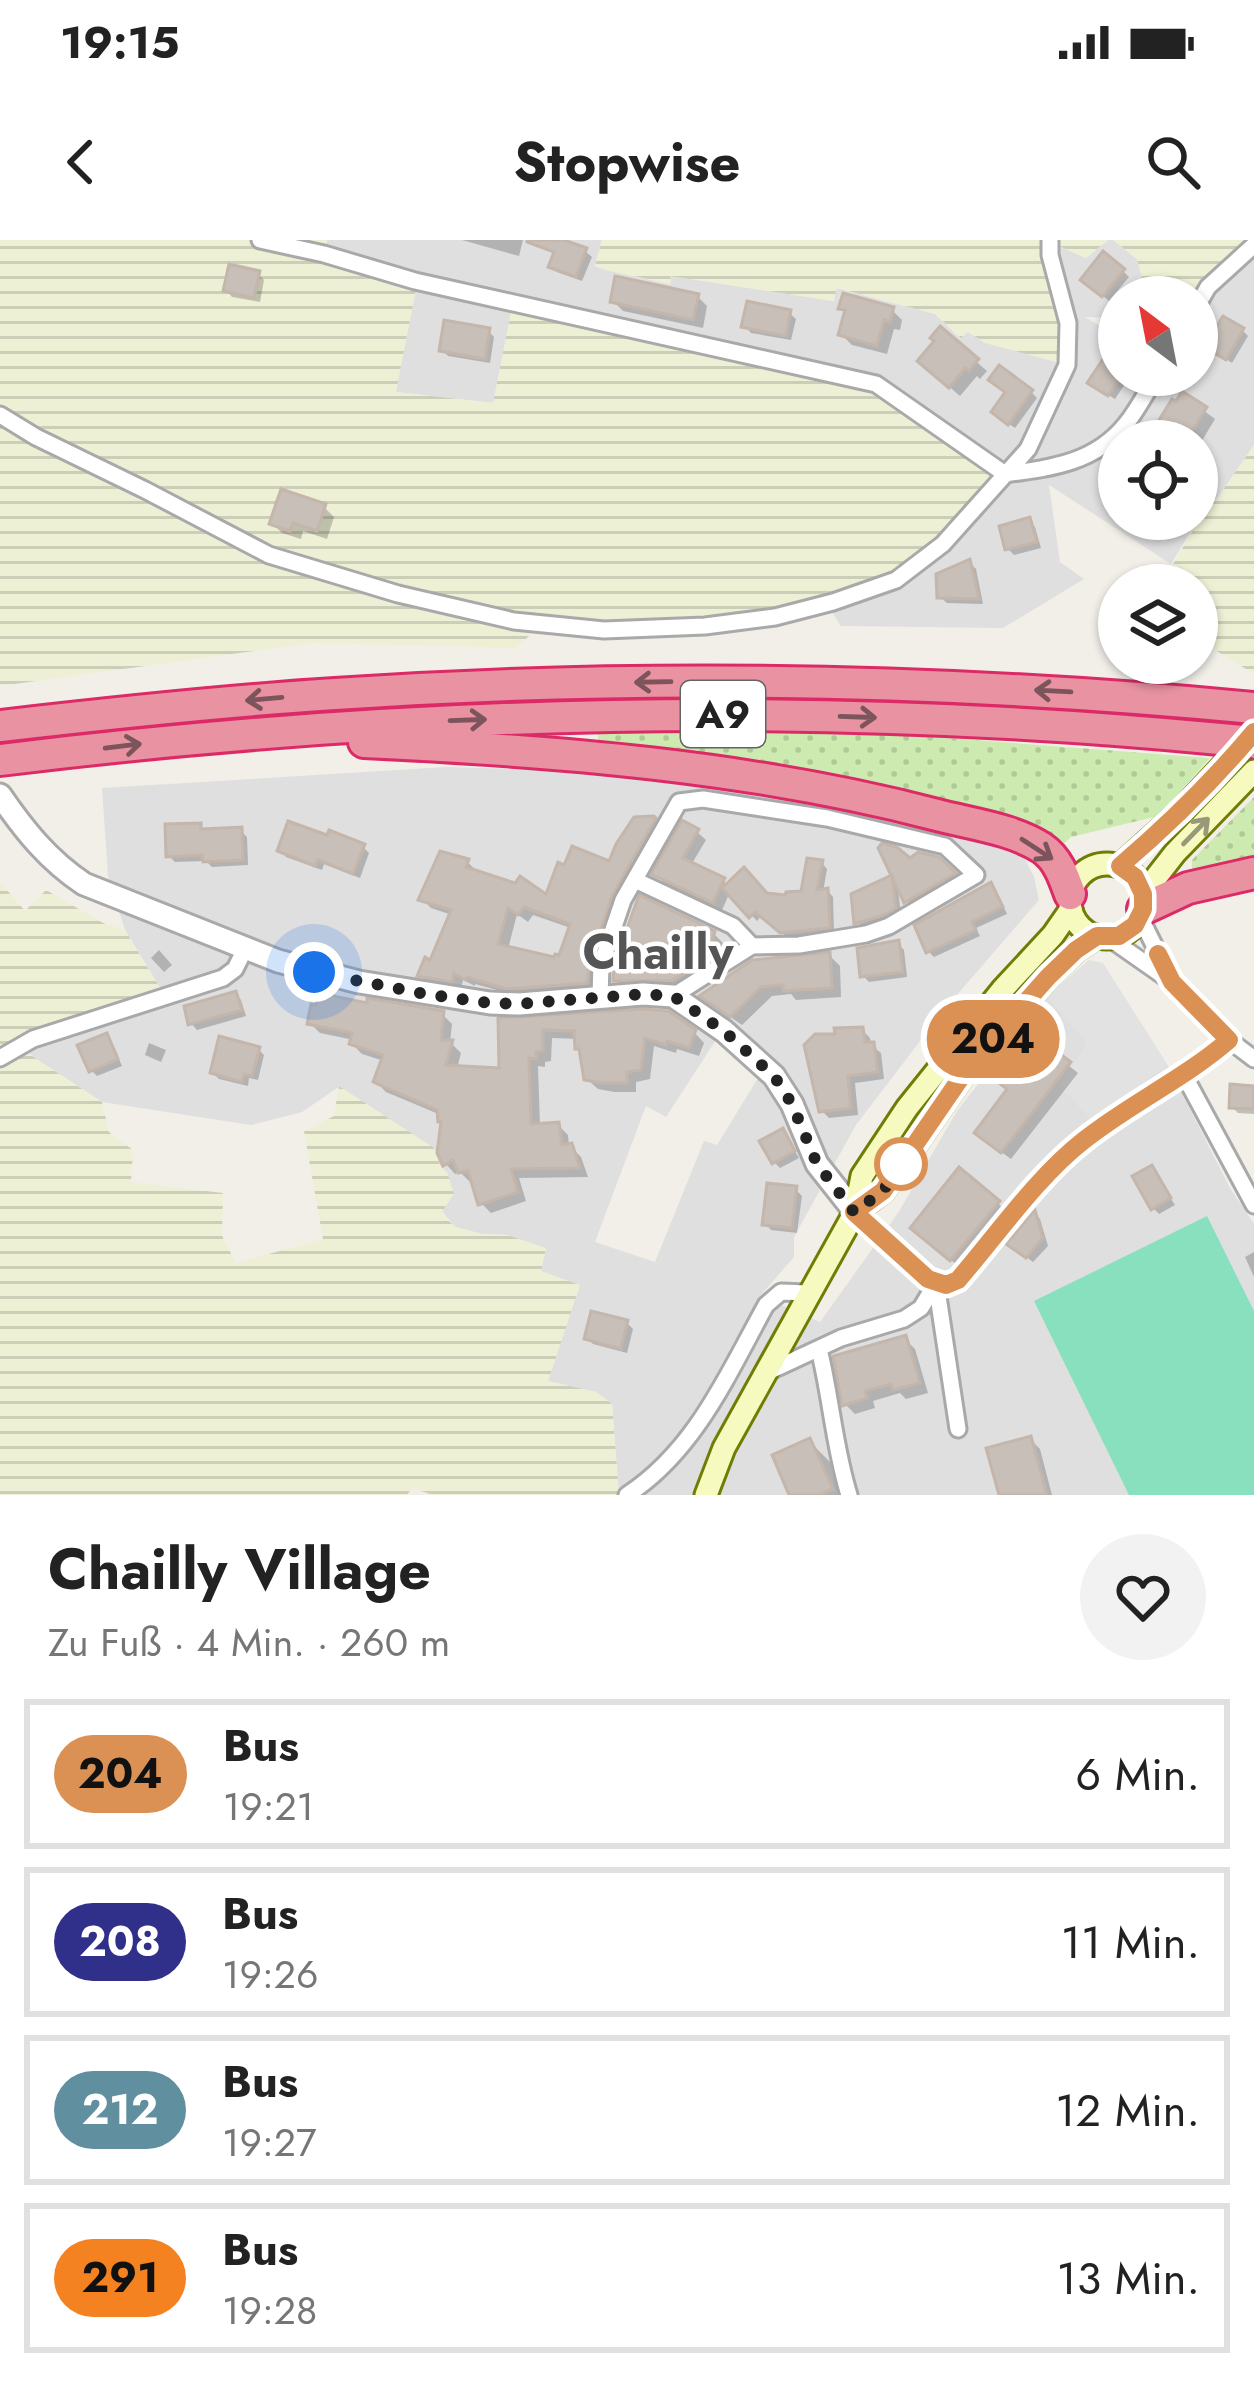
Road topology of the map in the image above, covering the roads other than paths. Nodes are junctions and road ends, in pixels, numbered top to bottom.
1 (260, 240) edge
2 (1050, 240) edge
3 (1254, 245) edge
4 (1218, 278) edge
5 (1143, 396) edge
6 (0, 415) edge
7 (1005, 474) junction
8 (1254, 708) edge
9 (0, 726) edge
10 (1254, 732) edge
11 (226, 735) junction
12 (1254, 742) edge
13 (10, 759) edge
14 (1254, 771) edge
15 (0, 795) edge
16 (1120, 866) junction
17 (1254, 873) edge
18 (637, 881) junction
19 (1070, 902) junction
20 (1142, 906) junction
21 (1103, 937) junction
22 (752, 946) junction
23 (244, 949) junction
24 (1172, 982) junction
25 (673, 996) junction
26 (600, 998) junction
27 (1229, 1040) junction
28 (0, 1058) edge
29 (1254, 1059) edge
30 (1184, 1075) junction
31 (1254, 1205) edge
32 (854, 1212) junction
33 (935, 1283) junction
34 (807, 1293) junction
35 (819, 1349) junction
36 (764, 1374) junction
37 (958, 1429) dead end
38 (626, 1495) edge
39 (706, 1495) edge
40 (849, 1495) edge

1 - 7 street
2 - 7 street
3 - 4 street
5 - 7 street
6 - 7 street
8 -> 9 highway, A9
10 - 16 main road
11 -> 12 highway, A9, bridge
13 -> 11 highway, A9
11 -> 19 highway
20 -> 14 main road
15 - 23 street
16 - 19 main road
16 - 20 main road
17 - 20 highway
18 - 22 street
18 - 22 street
18 - 26 street
19 - 21 main road
19 - 32 main road
20 - 21 main road
20 - 24 street
21 - 24 street
21 - 32 main road
22 - 25 street
23 - 26 street
23 - 28 street
24 - 27 street
25 - 26 street
25 - 32 street
27 - 29 street
27 - 30 street
30 - 31 street
30 - 33 street
32 - 33 street
32 - 34 main road
33 - 35 street
33 - 37 street
34 - 36 main road
34 - 38 street
35 - 36 street
35 - 40 street
36 - 39 main road

